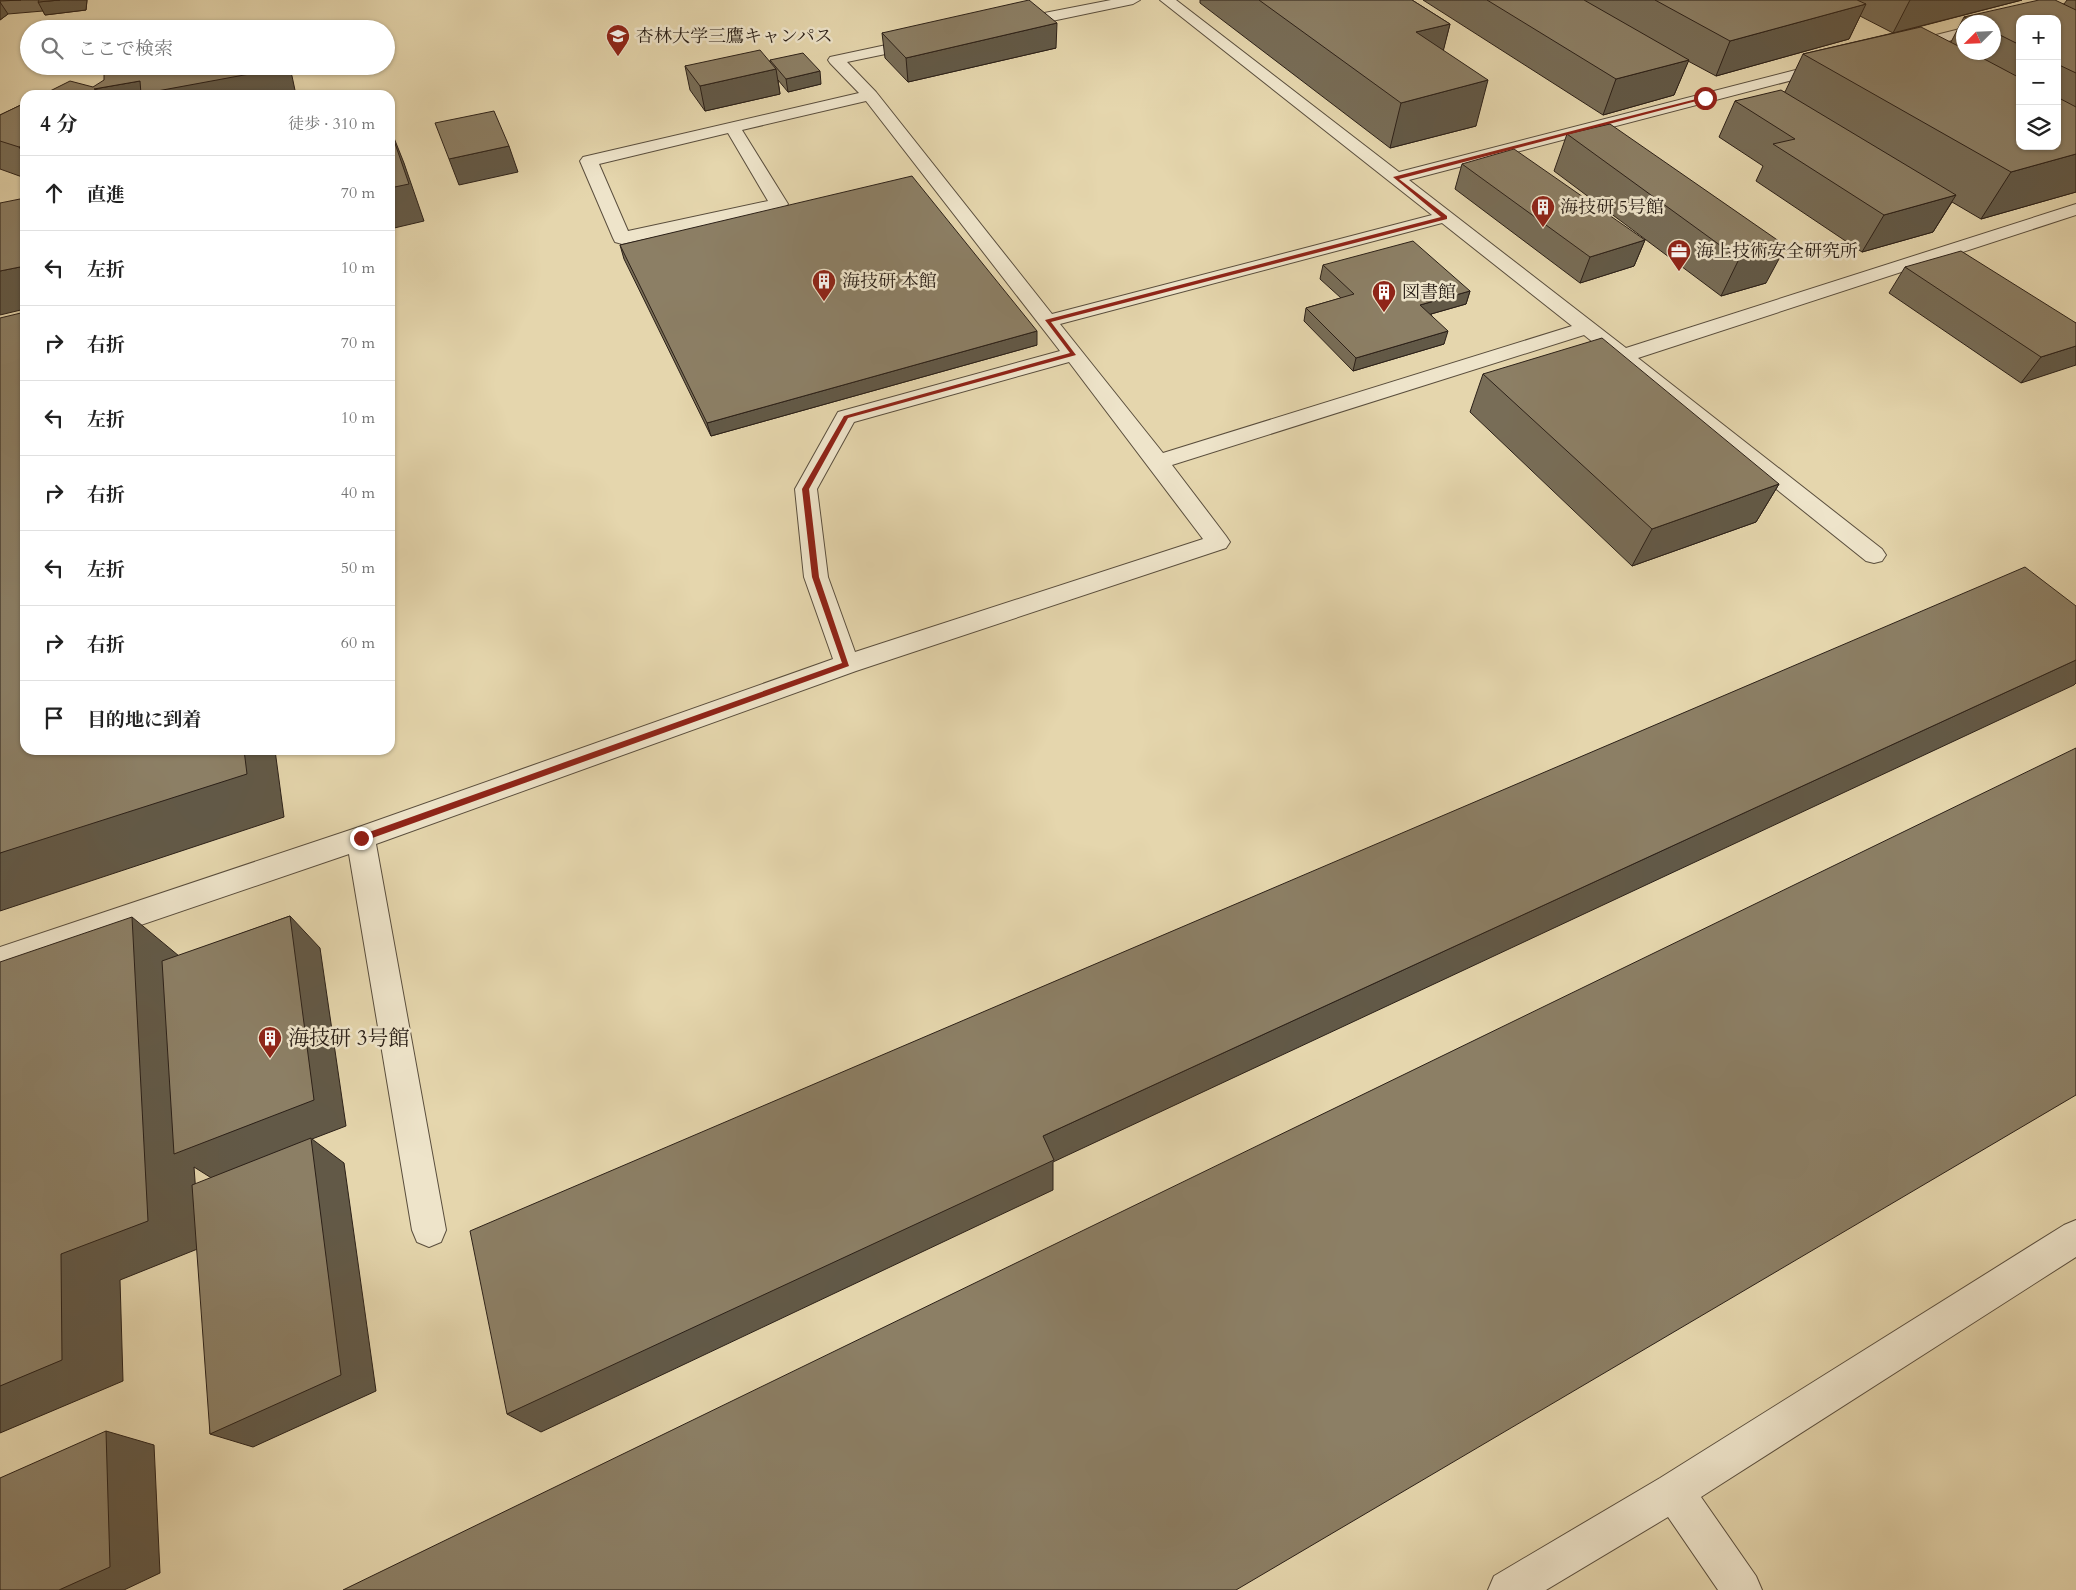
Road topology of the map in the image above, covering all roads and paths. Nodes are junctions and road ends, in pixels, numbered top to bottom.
1 (1133, 0) edge
2 (1167, 0) edge
3 (999, 27) edge
4 (1956, 34) edge
5 (932, 41) edge
6 (1887, 51) edge
7 (1849, 61) edge
8 (1689, 88) dead end
9 (870, 96) junction
10 (1705, 98) junction
11 (732, 127) junction
12 (1395, 178) junction
13 (2076, 209) edge
14 (1445, 217) junction
15 (1047, 321) junction
16 (1587, 328) junction
17 (1074, 354) junction
18 (1623, 356) junction
19 (1158, 462) junction
20 (1874, 555) dead end
21 (847, 664) junction
22 (361, 838) junction
23 (0, 960) edge
24 (429, 1230) dead end
25 (2076, 1237) edge
26 (1674, 1492) junction
27 (1508, 1590) edge
28 (1742, 1590) edge

1 - 3 lane
2 - 12 lane
4 - 6 lane
5 - 9 lane
7 - 10 lane
8 - 10 lane
9 - 11 lane
9 - 15 lane
10 - 12 lane
11 - 11 lane
12 - 14 lane
13 - 18 lane
14 - 15 lane
14 - 16 lane
15 - 17 lane
16 - 18 lane
16 - 19 lane
17 - 19 lane
17 - 21 lane
18 - 20 lane
19 - 21 lane
21 - 22 lane
22 - 23 lane
22 - 24 lane
25 - 26 lane
26 - 27 lane
26 - 28 lane

